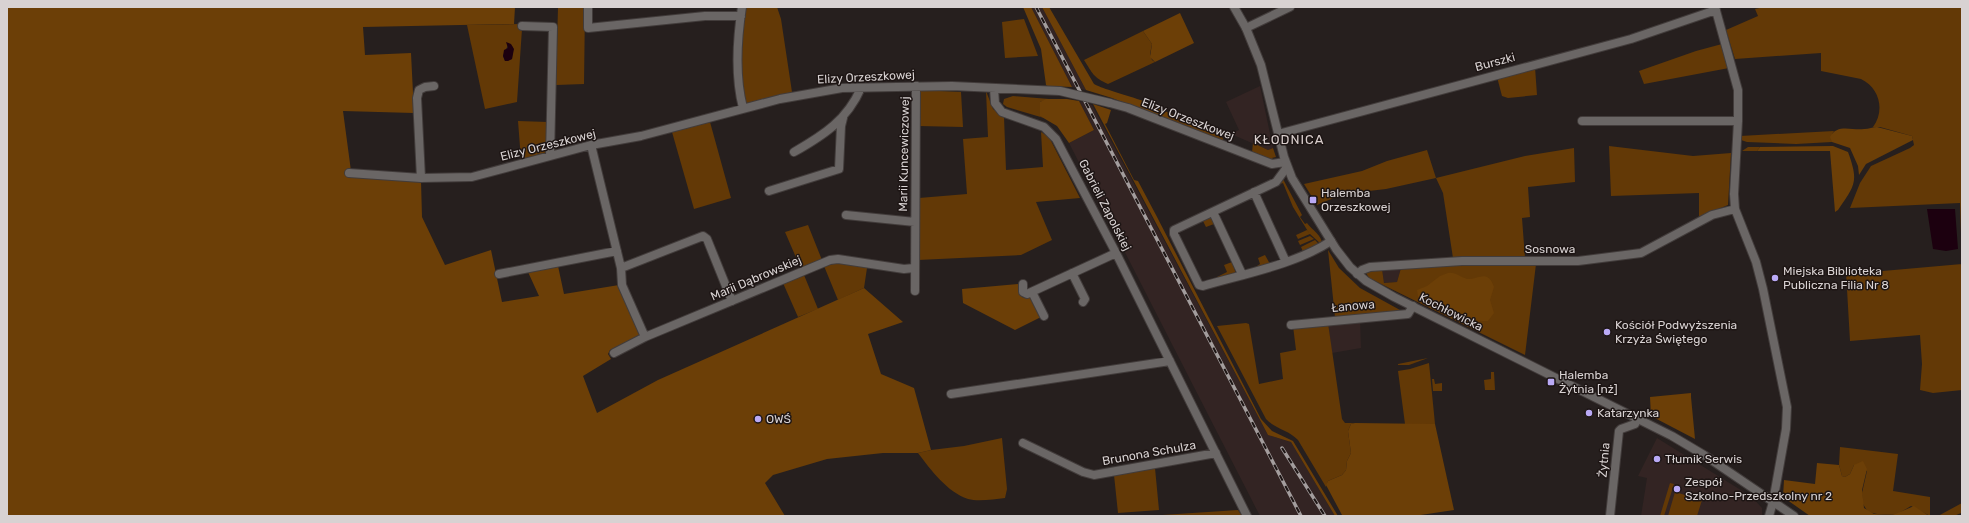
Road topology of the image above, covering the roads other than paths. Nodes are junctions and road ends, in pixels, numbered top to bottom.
1 (588, 7) edge
2 (742, 7) edge
3 (1234, 7) edge
4 (1290, 7) edge
5 (1715, 8) edge
6 (741, 16) junction
7 (522, 26) dead end
8 (1246, 28) junction
9 (434, 86) dead end
10 (916, 86) junction
11 (861, 88) junction
12 (994, 88) junction
13 (743, 108) junction
14 (843, 118) junction
15 (1738, 120) junction
16 (1582, 122) dead end
17 (1278, 134) junction
18 (591, 145) junction
19 (794, 152) dead end
20 (550, 156) junction
21 (1286, 165) junction
22 (349, 173) dead end
23 (421, 178) junction
24 (769, 191) dead end
25 (1254, 192) junction
26 (1735, 209) junction
27 (1213, 212) junction
28 (846, 215) dead end
29 (915, 222) junction
30 (1331, 241) junction
31 (617, 251) junction
32 (1116, 253) junction
33 (1286, 262) junction
34 (621, 268) junction
35 (914, 268) junction
36 (1072, 273) junction
37 (499, 274) dead end
38 (1242, 274) junction
39 (1357, 274) junction
40 (1023, 284) dead end
41 (915, 291) dead end
42 (1032, 292) junction
43 (732, 301) junction
44 (1083, 302) dead end
45 (1414, 306) junction
46 (1044, 316) dead end
47 (1291, 325) dead end
48 (645, 337) junction
49 (614, 353) dead end
50 (1170, 362) junction
51 (951, 394) dead end
52 (1638, 418) junction
53 (1023, 443) dead end
54 (1216, 453) junction
55 (1773, 502) junction
56 (1247, 516) edge
57 (1610, 516) edge
58 (1769, 516) edge
59 (1794, 516) edge

1 - 6 street
2 - 6 street
3 - 8 street, Kochłowicka
4 - 8 street
5 - 15 street
5 - 17 street, Burszki
6 - 13 street
7 - 20 street
8 - 17 street, Kochłowicka
9 - 23 street
10 - 11 street, Elizy Orzeszkowej
10 - 12 street, Elizy Orzeszkowej
10 - 29 street, Marii Kuncewiczowej
11 - 13 street, Elizy Orzeszkowej
11 - 14 street
12 - 21 street, Elizy Orzeszkowej, bridge
12 - 32 street, Gabrieli Zapolskiej
13 - 18 street, Elizy Orzeszkowej
14 - 19 street
14 - 24 street
15 - 16 street
15 - 26 street
17 - 21 street, Kochłowicka
18 - 20 street, Elizy Orzeszkowej
18 - 31 street
20 - 23 street, Elizy Orzeszkowej
21 - 25 street
21 - 30 street, Kochłowicka
22 - 23 street, Elizy Orzeszkowej
25 - 27 street
25 - 33 street
26 - 39 street, Sosnowa
26 - 55 street
27 - 38 street
27 - 38 street
28 - 29 street, Marii Kuncewiczowej
29 - 35 street, Marii Kuncewiczowej
30 - 33 street
30 - 39 street, Kochłowicka
31 - 34 street
31 - 37 street
32 - 36 street
32 - 50 street, Gabrieli Zapolskiej
33 - 38 street
34 - 43 street
34 - 48 street
35 - 41 street, Marii Kuncewiczowej
35 - 43 street, Marii Dąbrowskiej
36 - 42 street
36 - 44 street
39 - 45 street, Kochłowicka
40 - 42 street
42 - 46 street
43 - 48 street, Marii Dąbrowskiej
45 - 47 street, Łanowa
45 - 52 street, Kochłowicka
48 - 49 street, Marii Dąbrowskiej
50 - 51 street
50 - 54 street, Gabrieli Zapolskiej
52 - 55 street, Kochłowicka
52 - 57 street, Żytnia
53 - 54 street, Brunona Schulza
54 - 56 street, Gabrieli Zapolskiej
55 - 58 street
55 - 59 street, Kochłowicka

